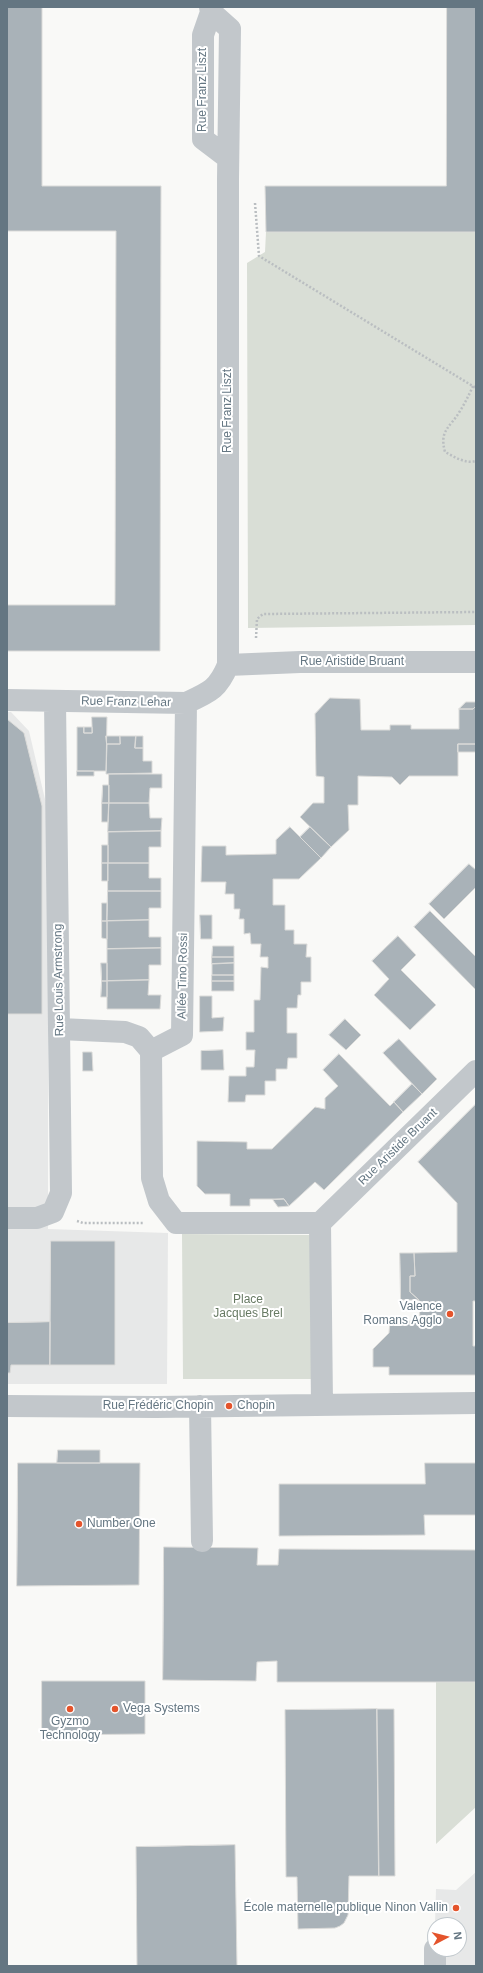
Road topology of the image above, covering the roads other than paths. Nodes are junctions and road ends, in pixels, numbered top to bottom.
1 (211, 10) edge
2 (476, 662) edge
3 (228, 665) junction
4 (7, 700) edge
5 (55, 701) junction
6 (186, 703) junction
7 (60, 1029) junction
8 (151, 1051) junction
9 (476, 1071) edge
10 (7, 1218) edge
11 (320, 1223) junction
12 (476, 1403) edge
13 (322, 1404) junction
14 (7, 1406) edge
15 (200, 1406) junction
16 (202, 1541) dead end

1 - 3 street, Rue Franz Liszt
2 - 3 street, Rue Aristide Bruant
3 - 6 street, Rue Franz Lehar
4 - 5 street, Rue Franz Lehar
5 - 6 street, Rue Franz Lehar
5 - 7 street, Rue Louis Armstrong
6 - 8 street, Allée Tino Rossi
7 - 8 street
7 - 10 street, Rue Louis Armstrong
8 - 11 street
9 - 11 street, Rue Aristide Bruant
11 - 13 street
12 - 13 street, Rue Frédéric Chopin
13 - 15 street, Rue Frédéric Chopin
14 - 15 street, Rue Frédéric Chopin
15 - 16 street

